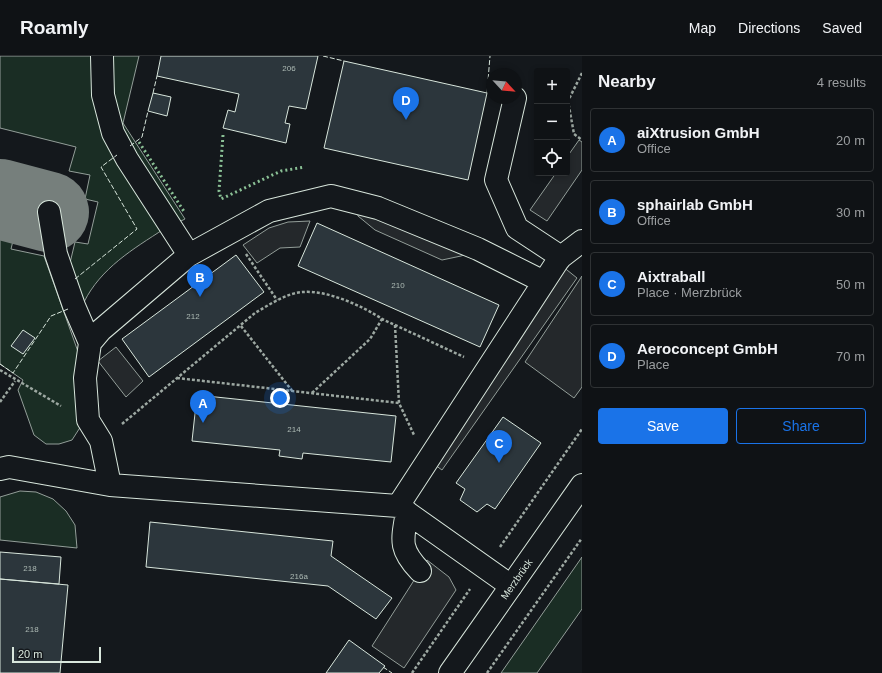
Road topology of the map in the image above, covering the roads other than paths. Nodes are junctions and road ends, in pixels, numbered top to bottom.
1 (102, 56) edge
2 (514, 104) edge
3 (49, 212) dead end
4 (582, 241) edge
5 (189, 255) junction
6 (561, 257) junction
7 (544, 282) junction
8 (90, 343) junction
9 (0, 469) edge
10 (110, 485) junction
11 (582, 485) edge
12 (402, 509) junction
13 (420, 571) dead end
14 (511, 586) junction
15 (450, 673) edge

1 - 5 main road
2 - 6 main road
3 - 8 main road
4 - 6 main road
5 - 7 main road
5 - 8 main road
6 - 7 main road
7 - 12 main road
8 - 10 main road
9 - 10 main road
10 - 12 main road
11 - 14 main road, Merzbrück
12 - 13 main road
12 - 14 main road
14 - 15 main road, Merzbrück

